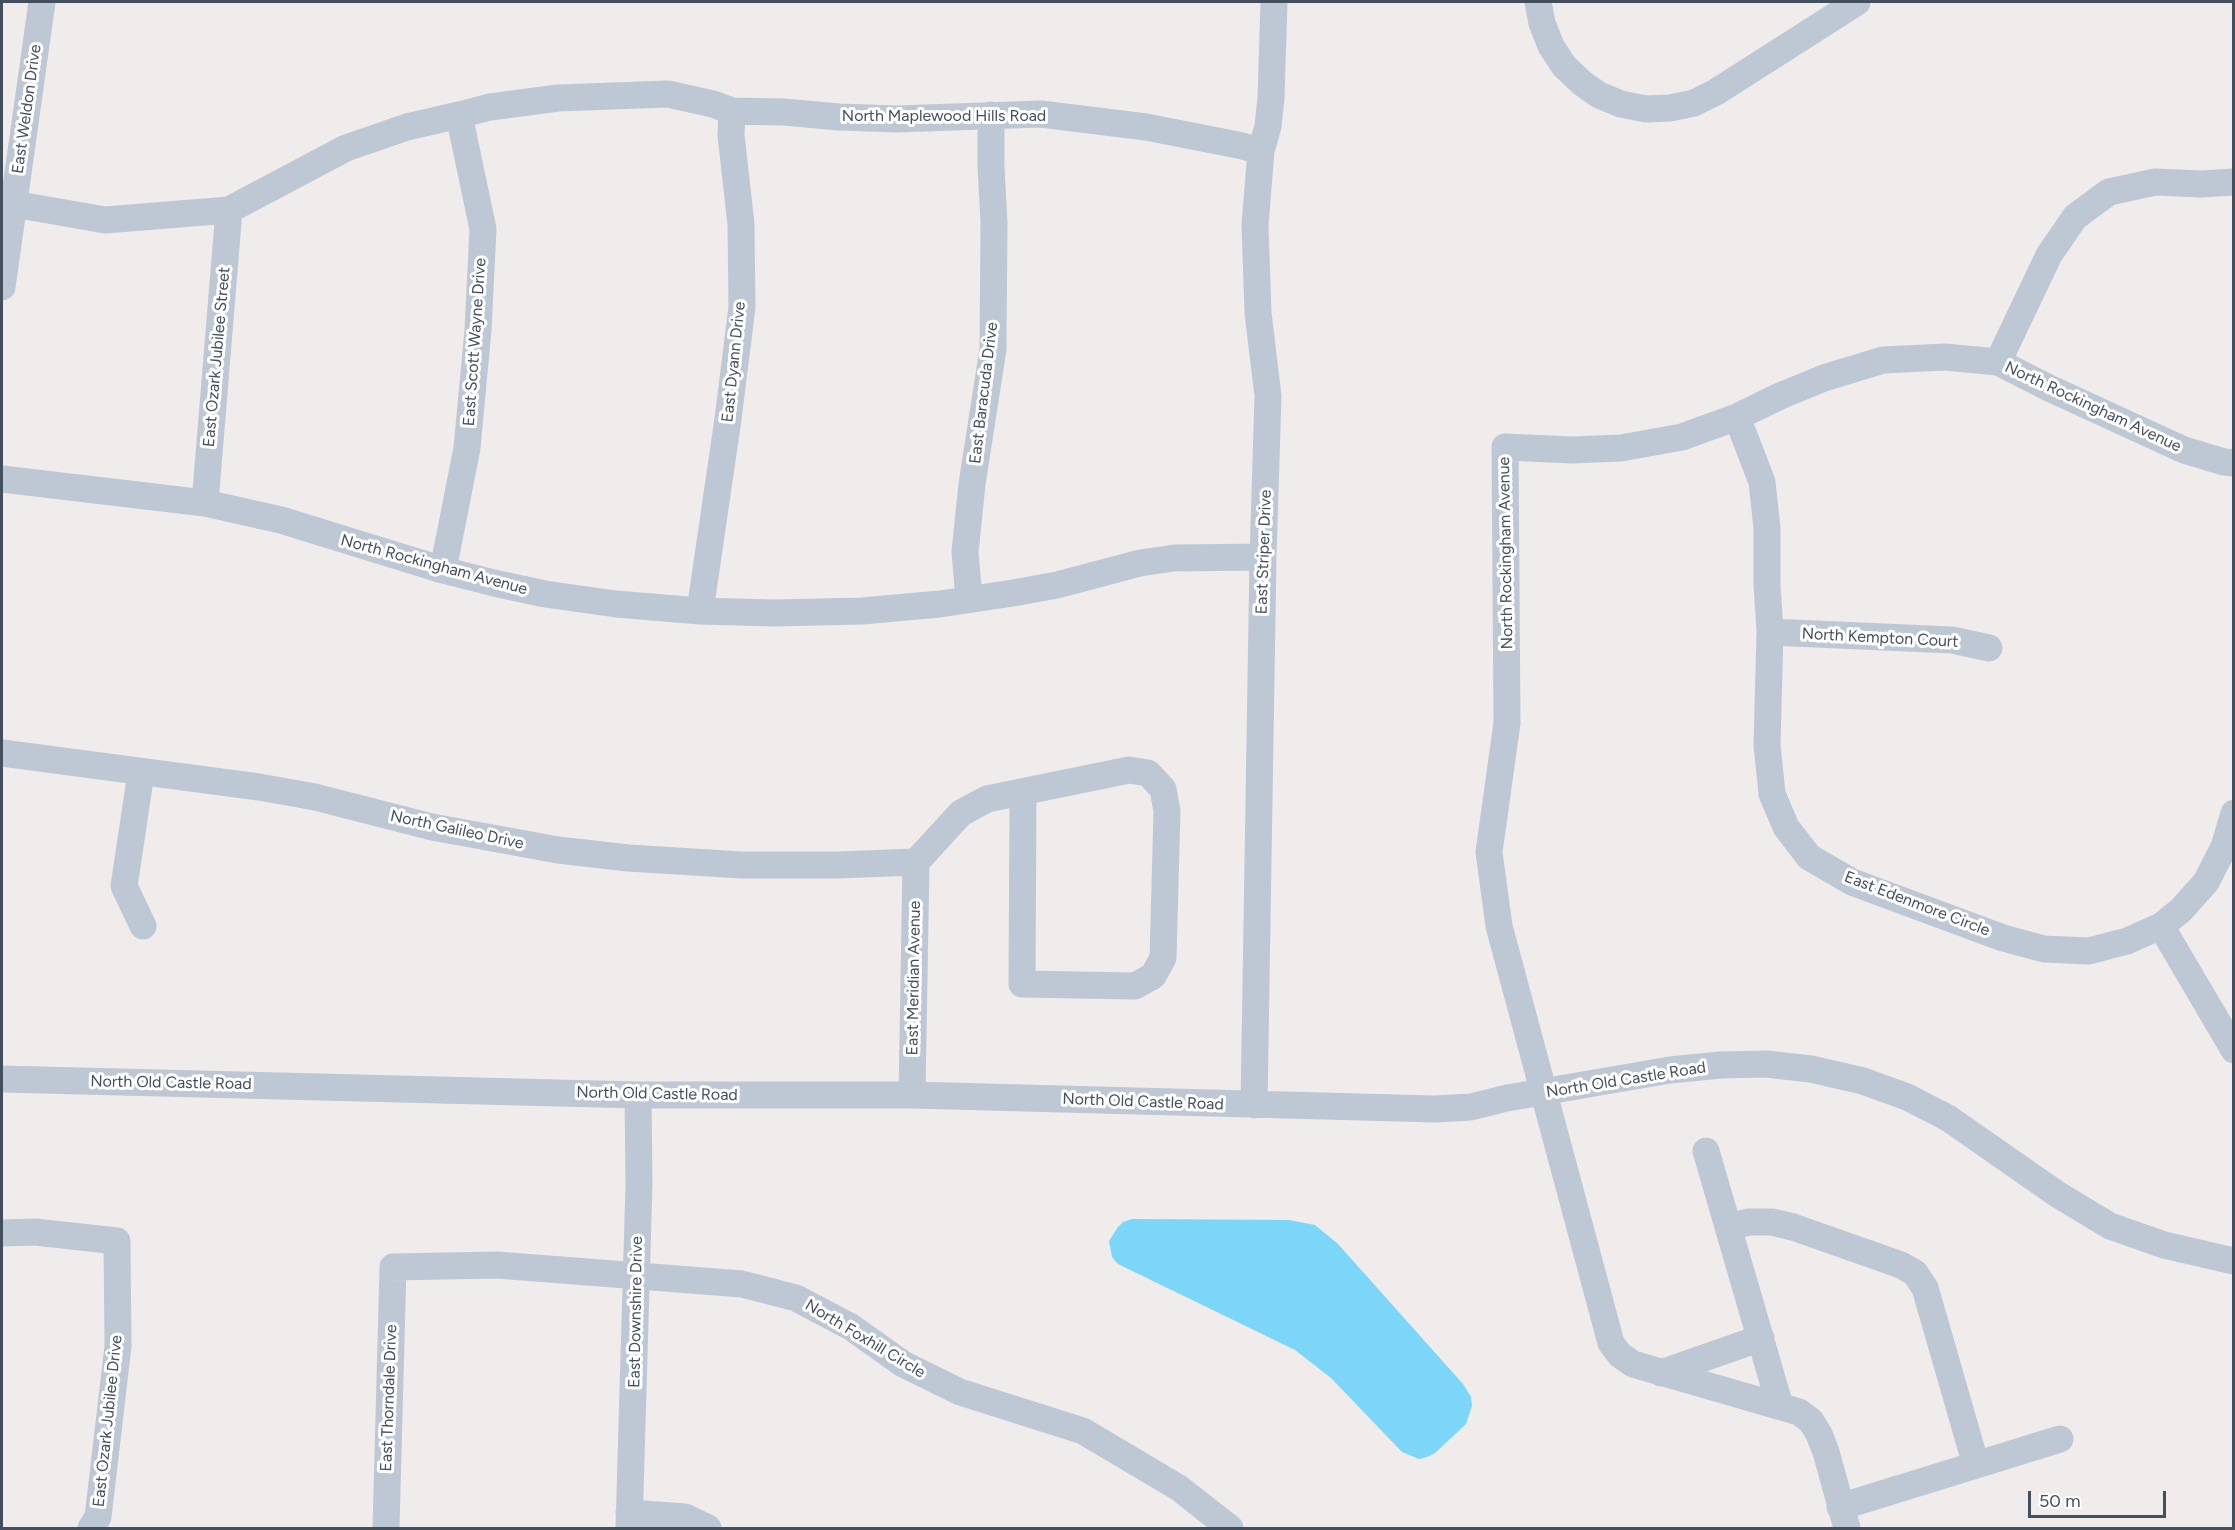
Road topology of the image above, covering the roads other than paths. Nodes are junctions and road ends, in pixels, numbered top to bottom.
1 (42, 2) edge
2 (1274, 2) edge
3 (1538, 2) edge
4 (1857, 2) edge
5 (732, 111) junction
6 (459, 115) junction
7 (991, 115) junction
8 (1262, 152) junction
9 (2234, 182) edge
10 (8, 203) edge
11 (229, 210) junction
12 (2, 287) edge
13 (1998, 362) junction
14 (1737, 417) junction
15 (2234, 462) edge
16 (2, 479) edge
17 (205, 503) junction
18 (1263, 557) junction
19 (442, 570) junction
20 (969, 599) junction
21 (700, 611) junction
22 (1770, 632) junction
23 (1989, 648) dead end
24 (2, 753) edge
25 (141, 773) junction
26 (1023, 792) junction
27 (2234, 813) edge
28 (916, 862) junction
29 (2162, 926) junction
30 (143, 927) dead end
31 (2234, 1050) edge
32 (2, 1079) edge
33 (1544, 1093) junction
34 (638, 1095) junction
35 (912, 1095) junction
36 (1254, 1105) junction
37 (1706, 1151) dead end
38 (1728, 1227) junction
39 (2, 1233) edge
40 (2234, 1261) edge
41 (393, 1267) joint
42 (637, 1275) junction
43 (1761, 1338) junction
44 (1660, 1373) junction
45 (1780, 1406) junction
46 (2060, 1439) dead end
47 (1976, 1465) junction
48 (1843, 1518) edge
49 (629, 1521) edge
50 (91, 1528) edge
51 (386, 1528) edge
52 (708, 1528) edge
53 (1230, 1528) edge

1 - 10 street, East Weldon Drive
2 - 8 street, East Striper Drive
3 - 4 street
5 - 6 street, North Maplewood Hills Road
5 - 7 street, North Maplewood Hills Road
5 - 21 street, East Dyann Drive
6 - 11 street, North Maplewood Hills Road
6 - 19 street, East Scott Wayne Drive
7 - 8 street, North Maplewood Hills Road
7 - 20 street, East Baracuda Drive
8 - 18 street, East Striper Drive
9 - 13 street
10 - 11 street, North Maplewood Hills Road
10 - 12 street, East Weldon Drive
11 - 17 street, East Ozark Jubilee Street
13 - 14 street, North Rockingham Avenue
13 - 15 street, North Rockingham Avenue
14 - 22 street, East Edenmore Circle
14 - 33 street, North Rockingham Avenue
16 - 17 street, North Rockingham Avenue
17 - 19 street, North Rockingham Avenue
18 - 20 street, North Rockingham Avenue
18 - 36 street, East Striper Drive
19 - 21 street, North Rockingham Avenue
20 - 21 street, North Rockingham Avenue
22 - 23 street, North Kempton Court
22 - 29 street, East Edenmore Circle
24 - 25 street, North Galileo Drive
25 - 28 street, North Galileo Drive
25 - 30 street
26 - 26 street
26 - 28 street
27 - 29 street, East Edenmore Circle
28 - 35 street, East Meridian Avenue
29 - 31 street
32 - 34 street, North Old Castle Road
33 - 36 street, North Old Castle Road
33 - 40 street, North Old Castle Road
33 - 44 street
34 - 35 street, North Old Castle Road
34 - 42 street, East Downshire Drive
35 - 36 street, North Old Castle Road
37 - 38 street
38 - 43 street
38 - 47 street
39 - 50 street, East Ozark Jubilee Drive
41 - 42 street, North Foxhill Circle
41 - 51 street, East Thorndale Drive
42 - 49 street, East Downshire Drive
42 - 53 street, North Foxhill Circle
43 - 44 street
43 - 45 street
44 - 45 street
45 - 48 street
46 - 47 street
47 - 48 street
49 - 52 street

